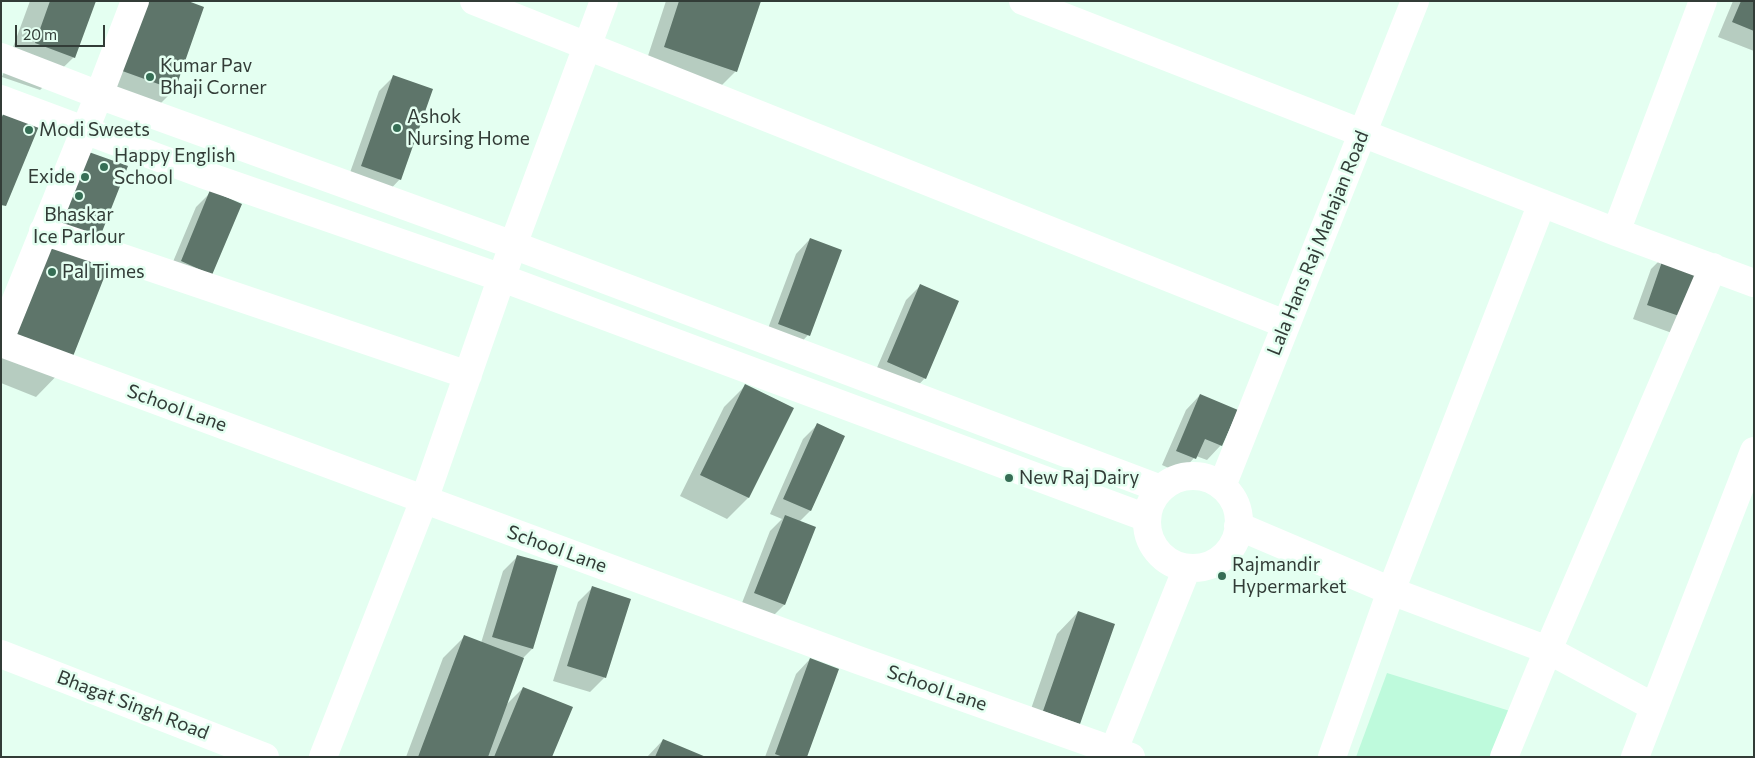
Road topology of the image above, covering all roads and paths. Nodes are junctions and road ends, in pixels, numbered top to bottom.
1 (135, 1) edge
2 (474, 1) edge
3 (604, 1) edge
4 (1023, 1) edge
5 (1415, 1) edge
6 (1703, 1) edge
7 (586, 46) junction
8 (1, 57) edge
9 (99, 95) junction
10 (1, 99) edge
11 (84, 130) junction
12 (1362, 133) junction
13 (1542, 203) junction
14 (43, 231) junction
15 (1616, 232) junction
16 (513, 245) junction
17 (1713, 267) junction
18 (502, 278) junction
19 (1754, 283) edge
20 (1285, 324) junction
21 (1, 337) edge
22 (1, 343) edge
23 (468, 375) junction
24 (1754, 451) edge
25 (1222, 486) junction
26 (1161, 489) junction
27 (424, 500) junction
28 (1147, 518) junction
29 (1238, 526) junction
30 (1187, 568) junction
31 (1391, 591) junction
32 (1548, 650) junction
33 (1, 654) edge
34 (1654, 708) junction
35 (1119, 755) edge
36 (266, 757) edge
37 (323, 757) edge
38 (1332, 757) edge
39 (1504, 757) edge
40 (1635, 757) edge

1 - 9 street
2 - 7 street
3 - 7 street
4 - 12 street
5 - 12 street, Lala Hans Raj Mahajan Road
6 - 15 street
7 - 16 street
7 - 20 street
8 - 9 street
9 - 11 street
9 - 16 street
10 - 11 street
11 - 14 street
11 - 18 street
12 - 13 street
12 - 20 street, Lala Hans Raj Mahajan Road
13 - 15 street
13 - 31 street
14 - 21 street
14 - 23 street
15 - 17 street
16 - 18 street
16 - 26 street
17 - 19 street
17 - 32 street
18 - 23 street
18 - 28 street
20 - 25 street, Lala Hans Raj Mahajan Road
22 - 27 street, School Lane
23 - 27 street
24 - 34 street
25 - 26 street
25 - 29 street
26 - 28 street
27 - 35 street, School Lane
27 - 37 street
28 - 30 street
29 - 30 street
29 - 31 street
30 - 35 street
31 - 32 street
31 - 38 street
32 - 34 street
32 - 39 street
33 - 36 street, Bhagat Singh Road
34 - 40 street

